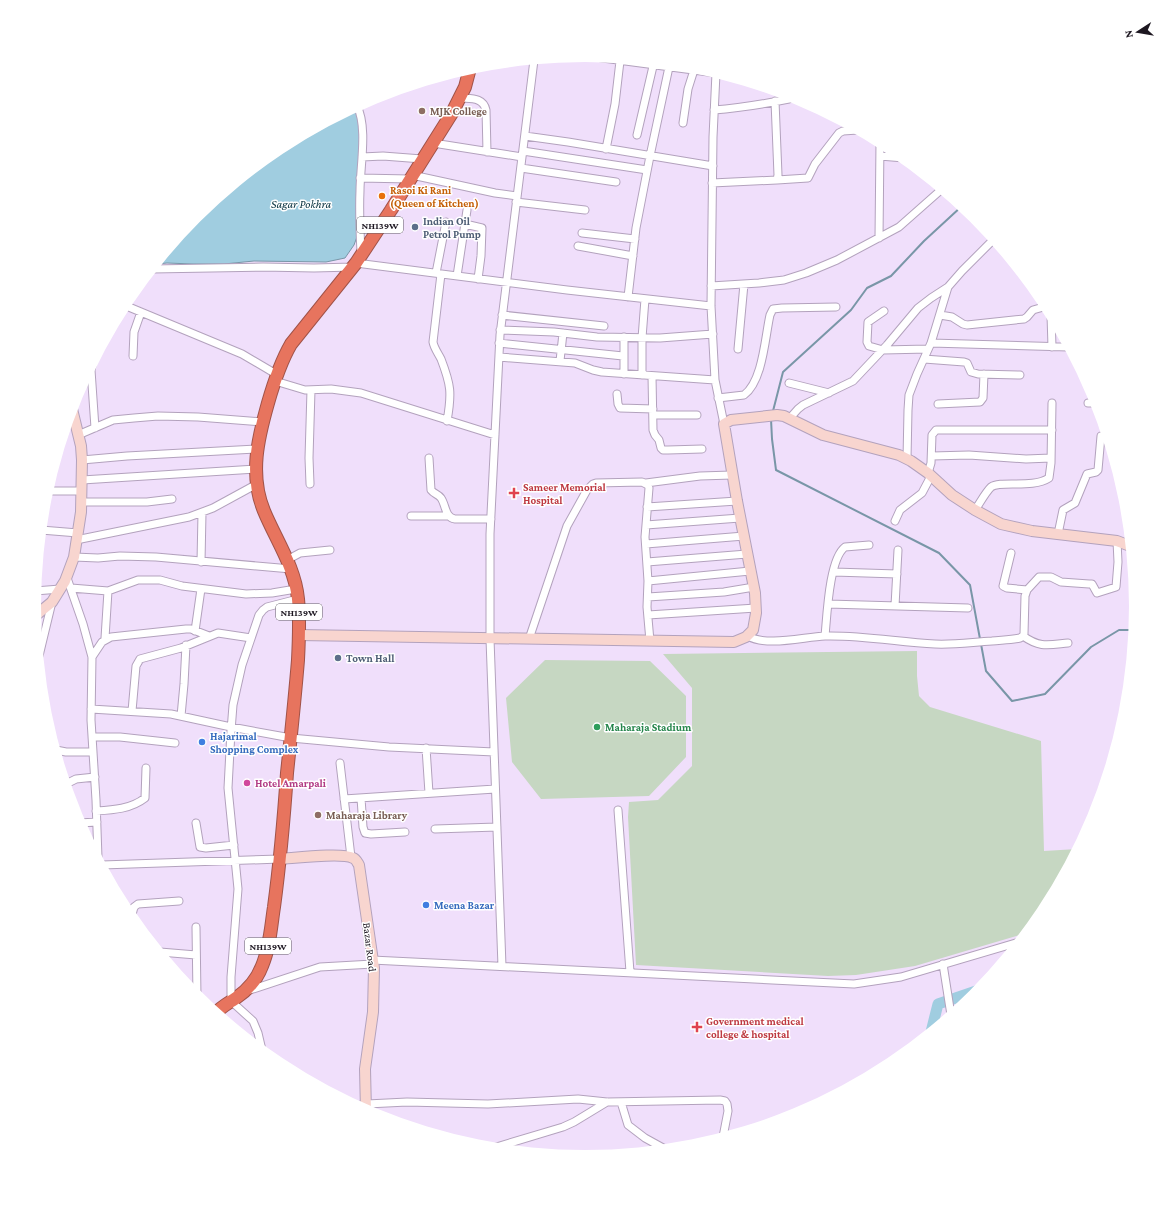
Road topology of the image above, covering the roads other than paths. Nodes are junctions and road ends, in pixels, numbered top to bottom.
1 (620, 63) edge
2 (533, 65) edge
3 (653, 67) edge
4 (670, 69) edge
5 (693, 73) edge
6 (468, 75) edge
7 (716, 78) edge
8 (460, 98) junction
9 (784, 100) edge
10 (775, 102) junction
11 (714, 110) junction
12 (359, 111) edge
13 (683, 123) dead end
14 (849, 131) edge
15 (637, 135) dead end
16 (524, 136) junction
17 (432, 143) junction
18 (606, 149) junction
19 (880, 150) edge
20 (487, 152) junction
21 (522, 154) junction
22 (650, 156) junction
23 (880, 156) junction
24 (362, 157) junction
25 (891, 157) edge
26 (422, 159) junction
27 (713, 166) junction
28 (521, 168) junction
29 (647, 170) junction
30 (411, 177) junction
31 (360, 178) junction
32 (777, 180) junction
33 (616, 182) dead end
34 (712, 183) junction
35 (938, 192) edge
36 (517, 199) junction
37 (467, 210) dead end
38 (585, 210) dead end
39 (446, 222) dead end
40 (465, 224) junction
41 (582, 233) dead end
42 (879, 238) junction
43 (635, 239) junction
44 (991, 243) edge
45 (578, 246) dead end
46 (633, 256) junction
47 (356, 261) junction
48 (158, 269) edge
49 (439, 274) junction
50 (457, 276) junction
51 (478, 279) junction
52 (506, 283) junction
53 (744, 284) junction
54 (711, 286) junction
55 (948, 287) junction
56 (628, 297) junction
57 (645, 299) junction
58 (711, 306) junction
59 (836, 307) dead end
60 (131, 308) edge
61 (1040, 308) edge
62 (884, 311) dead end
63 (141, 312) junction
64 (502, 315) junction
65 (940, 315) junction
66 (604, 326) dead end
67 (1051, 327) edge
68 (500, 330) junction
69 (563, 333) junction
70 (713, 334) junction
71 (624, 337) junction
72 (642, 338) junction
73 (499, 343) junction
74 (930, 346) junction
75 (1052, 347) junction
76 (1063, 347) edge
77 (561, 349) junction
78 (738, 350) dead end
79 (882, 350) junction
80 (133, 356) dead end
81 (623, 356) junction
82 (499, 357) junction
83 (924, 359) junction
84 (560, 361) junction
85 (624, 374) junction
86 (984, 374) junction
87 (642, 375) junction
88 (1020, 375) dead end
89 (652, 376) junction
90 (91, 377) edge
91 (276, 377) junction
92 (715, 380) junction
93 (789, 383) dead end
94 (311, 390) junction
95 (829, 393) junction
96 (617, 394) dead end
97 (718, 398) junction
98 (1052, 403) dead end
99 (938, 404) dead end
100 (653, 412) junction
101 (697, 415) dead end
102 (790, 418) junction
103 (74, 419) edge
104 (447, 420) junction
105 (263, 422) junction
106 (724, 424) junction
107 (95, 428) junction
108 (1052, 430) junction
109 (78, 435) junction
110 (495, 435) junction
111 (1101, 436) dead end
112 (257, 449) junction
113 (702, 449) dead end
114 (932, 456) junction
115 (428, 458) dead end
116 (1051, 458) junction
117 (907, 459) junction
118 (82, 460) junction
119 (256, 469) junction
120 (732, 475) junction
121 (929, 475) junction
122 (82, 480) junction
123 (646, 483) junction
124 (257, 484) junction
125 (310, 484) dead end
126 (53, 491) edge
127 (81, 491) junction
128 (172, 498) dead end
129 (737, 501) junction
130 (81, 502) junction
131 (647, 507) junction
132 (976, 510) junction
133 (202, 513) junction
134 (412, 516) dead end
135 (448, 516) junction
136 (740, 518) junction
137 (491, 519) junction
138 (895, 521) dead end
139 (646, 525) junction
140 (47, 531) edge
141 (1058, 534) junction
142 (744, 536) junction
143 (77, 537) junction
144 (1117, 541) junction
145 (646, 544) junction
146 (1125, 544) edge
147 (869, 545) dead end
148 (330, 550) dead end
149 (898, 550) dead end
150 (1011, 553) dead end
151 (747, 554) junction
152 (74, 557) junction
153 (200, 562) junction
154 (647, 562) junction
155 (289, 564) junction
156 (750, 571) junction
157 (834, 572) junction
158 (897, 574) junction
159 (66, 578) junction
160 (648, 581) junction
161 (754, 587) junction
162 (71, 588) junction
163 (60, 589) junction
164 (201, 589) junction
165 (1027, 590) junction
166 (41, 591) edge
167 (108, 591) junction
168 (297, 594) junction
169 (648, 597) junction
170 (52, 602) junction
171 (828, 604) junction
172 (895, 606) junction
173 (756, 608) junction
174 (968, 608) dead end
175 (41, 611) edge
176 (648, 615) junction
177 (195, 630) junction
178 (299, 635) junction
179 (209, 636) junction
180 (748, 636) junction
181 (825, 636) junction
182 (1023, 636) junction
183 (106, 638) junction
184 (251, 638) junction
185 (529, 638) junction
186 (490, 639) junction
187 (650, 640) junction
188 (42, 643) edge
189 (1068, 643) dead end
190 (186, 646) junction
191 (92, 657) junction
192 (91, 709) junction
193 (132, 711) junction
194 (181, 716) junction
195 (231, 727) junction
196 (92, 737) junction
197 (291, 738) junction
198 (175, 743) dead end
199 (426, 748) junction
200 (61, 751) edge
201 (93, 752) junction
202 (494, 752) junction
203 (340, 763) dead end
204 (146, 768) dead end
205 (95, 777) junction
206 (70, 782) edge
207 (495, 789) junction
208 (429, 793) junction
209 (361, 798) junction
210 (344, 799) junction
211 (618, 810) dead end
212 (96, 811) junction
213 (97, 822) junction
214 (86, 823) edge
215 (196, 823) dead end
216 (497, 827) junction
217 (435, 829) dead end
218 (405, 832) dead end
219 (234, 845) junction
220 (98, 848) edge
221 (351, 857) junction
222 (280, 859) junction
223 (236, 861) junction
224 (107, 865) edge
225 (179, 901) dead end
226 (134, 909) edge
227 (196, 927) dead end
228 (1011, 944) edge
229 (166, 952) edge
230 (196, 955) junction
231 (373, 962) junction
232 (943, 964) junction
233 (502, 966) junction
234 (630, 972) junction
235 (197, 988) edge
236 (243, 993) junction
237 (231, 1001) junction
238 (220, 1009) edge
239 (951, 1009) edge
240 (260, 1042) edge
241 (607, 1102) junction
242 (621, 1102) junction
243 (363, 1103) edge
244 (371, 1106) edge
245 (724, 1131) edge
246 (507, 1144) edge
247 (658, 1145) edge

1 - 18 street
2 - 16 street
3 - 15 street
4 - 22 street
5 - 13 street
6 - 8 highway, NH139W
7 - 11 street
8 - 17 highway, NH139W
8 - 20 street
9 - 10 street
10 - 11 street
10 - 32 street
11 - 27 street
12 - 24 street
14 - 32 street
16 - 18 street
16 - 21 street
17 - 20 street
17 - 26 highway, NH139W
18 - 22 street
19 - 23 street
20 - 21 street
21 - 28 street
21 - 29 street
22 - 27 street
22 - 29 street
23 - 25 street
23 - 42 street
24 - 26 street
24 - 31 street
26 - 30 highway, NH139W
27 - 34 street
28 - 33 street
28 - 36 street
29 - 43 street
30 - 31 street
30 - 36 street
30 - 47 highway, NH139W
31 - 47 street
32 - 34 street
34 - 54 street
35 - 42 street
36 - 38 street
36 - 52 street
37 - 40 street
39 - 49 street
40 - 50 street
40 - 51 street
41 - 43 street
42 - 53 street
43 - 46 street
44 - 55 street
45 - 46 street
46 - 56 street
47 - 48 street
47 - 49 street
47 - 91 highway, NH139W
49 - 50 street
49 - 104 street
50 - 51 street
51 - 52 street
52 - 56 street
52 - 64 street
53 - 54 street
53 - 78 street
54 - 58 street
55 - 65 street
55 - 79 street
56 - 57 street
57 - 58 street
57 - 72 street
58 - 70 street
59 - 97 street
60 - 63 street
61 - 65 street
62 - 79 street
63 - 80 street
63 - 91 street
64 - 66 street
64 - 68 street
65 - 74 street
67 - 75 street
68 - 69 street
68 - 73 street
69 - 71 street
69 - 77 street
70 - 72 street
70 - 92 street
71 - 72 street
71 - 81 street
72 - 87 street
73 - 77 street
73 - 82 street
74 - 75 street
74 - 79 street
74 - 83 street
75 - 76 street
77 - 81 street
77 - 84 street
79 - 95 street
81 - 85 street
82 - 84 street
82 - 110 street
83 - 86 street
83 - 117 street
84 - 85 street
85 - 87 street
86 - 88 street
86 - 99 street
87 - 89 street
89 - 92 street
89 - 100 street
90 - 107 street
91 - 94 street
91 - 105 highway, NH139W
92 - 97 street
93 - 95 street
94 - 104 street
94 - 125 street
95 - 102 street
96 - 100 street
97 - 106 street
98 - 108 street
100 - 101 street
100 - 113 street
102 - 106 street
102 - 117 street
103 - 109 street
104 - 110 street
105 - 107 street
105 - 112 highway, NH139W
106 - 120 street
107 - 109 street
108 - 114 street
108 - 116 street
109 - 118 street
110 - 137 street
111 - 141 street
112 - 118 street
112 - 119 highway, NH139W
114 - 116 street
114 - 121 street
115 - 135 street
116 - 132 street
117 - 121 street
118 - 122 street
119 - 122 street
119 - 124 highway, NH139W
120 - 123 street
120 - 129 street
121 - 132 street
121 - 138 street
122 - 127 street
123 - 131 street
123 - 185 street
124 - 133 street
124 - 155 highway, NH139W
126 - 127 street
127 - 130 street
128 - 130 street
129 - 131 street
129 - 136 street
130 - 143 street
131 - 139 street
132 - 141 street
133 - 143 street
133 - 153 street
134 - 135 street
135 - 137 street
136 - 139 street
136 - 142 street
137 - 186 street
139 - 145 street
140 - 143 street
141 - 144 street
142 - 145 street
142 - 151 street
143 - 152 street
144 - 146 street
144 - 165 street
145 - 154 street
147 - 157 street
148 - 155 street
149 - 158 street
150 - 165 street
151 - 154 street
151 - 156 street
152 - 153 street
152 - 159 street
153 - 155 street
154 - 160 street
155 - 168 highway, NH139W
156 - 160 street
156 - 161 street
157 - 158 street
157 - 171 street
158 - 172 street
159 - 162 street
159 - 163 street
160 - 169 street
161 - 169 street
161 - 173 street
162 - 167 street
162 - 191 street
163 - 166 street
163 - 170 street
164 - 167 street
164 - 168 street
164 - 177 street
165 - 182 street
167 - 183 street
168 - 178 highway, NH139W
168 - 184 street
169 - 176 street
170 - 175 street
170 - 188 street
171 - 172 street
171 - 181 street
172 - 174 street
173 - 176 street
173 - 180 street
176 - 187 street
177 - 179 street
177 - 183 street
178 - 186 street
178 - 197 highway, NH139W
179 - 184 street
179 - 190 street
180 - 181 street
180 - 187 street
181 - 182 street
182 - 189 street
183 - 191 street
184 - 195 street
185 - 186 street
185 - 187 street
186 - 202 street
190 - 193 street
190 - 194 street
191 - 192 street
192 - 193 street
192 - 196 street
193 - 194 street
194 - 195 street
195 - 197 street
195 - 219 street
196 - 198 street
196 - 201 street
197 - 199 street
197 - 222 highway, NH139W
199 - 202 street
199 - 208 street
200 - 201 street
201 - 205 street
202 - 207 street
203 - 210 street
204 - 212 street
205 - 206 street
205 - 212 street
207 - 208 street
207 - 216 street
208 - 209 street
209 - 210 street
209 - 218 street
210 - 221 street
211 - 234 street
212 - 213 street
213 - 214 street
213 - 220 street
215 - 219 street
216 - 217 street
216 - 233 street
219 - 223 street
221 - 222 street
221 - 231 street, Bazar Road
222 - 223 street
222 - 236 highway, NH139W
223 - 224 street
223 - 237 street
225 - 226 street
227 - 230 street
228 - 232 street
229 - 230 street
230 - 235 street
231 - 233 street
231 - 236 street
231 - 243 street, Bazar Road
232 - 234 street
232 - 239 street
233 - 234 street
236 - 237 highway, NH139W
237 - 238 highway, NH139W
237 - 240 street
241 - 242 street
241 - 244 street
241 - 246 street
242 - 245 street
242 - 247 street

